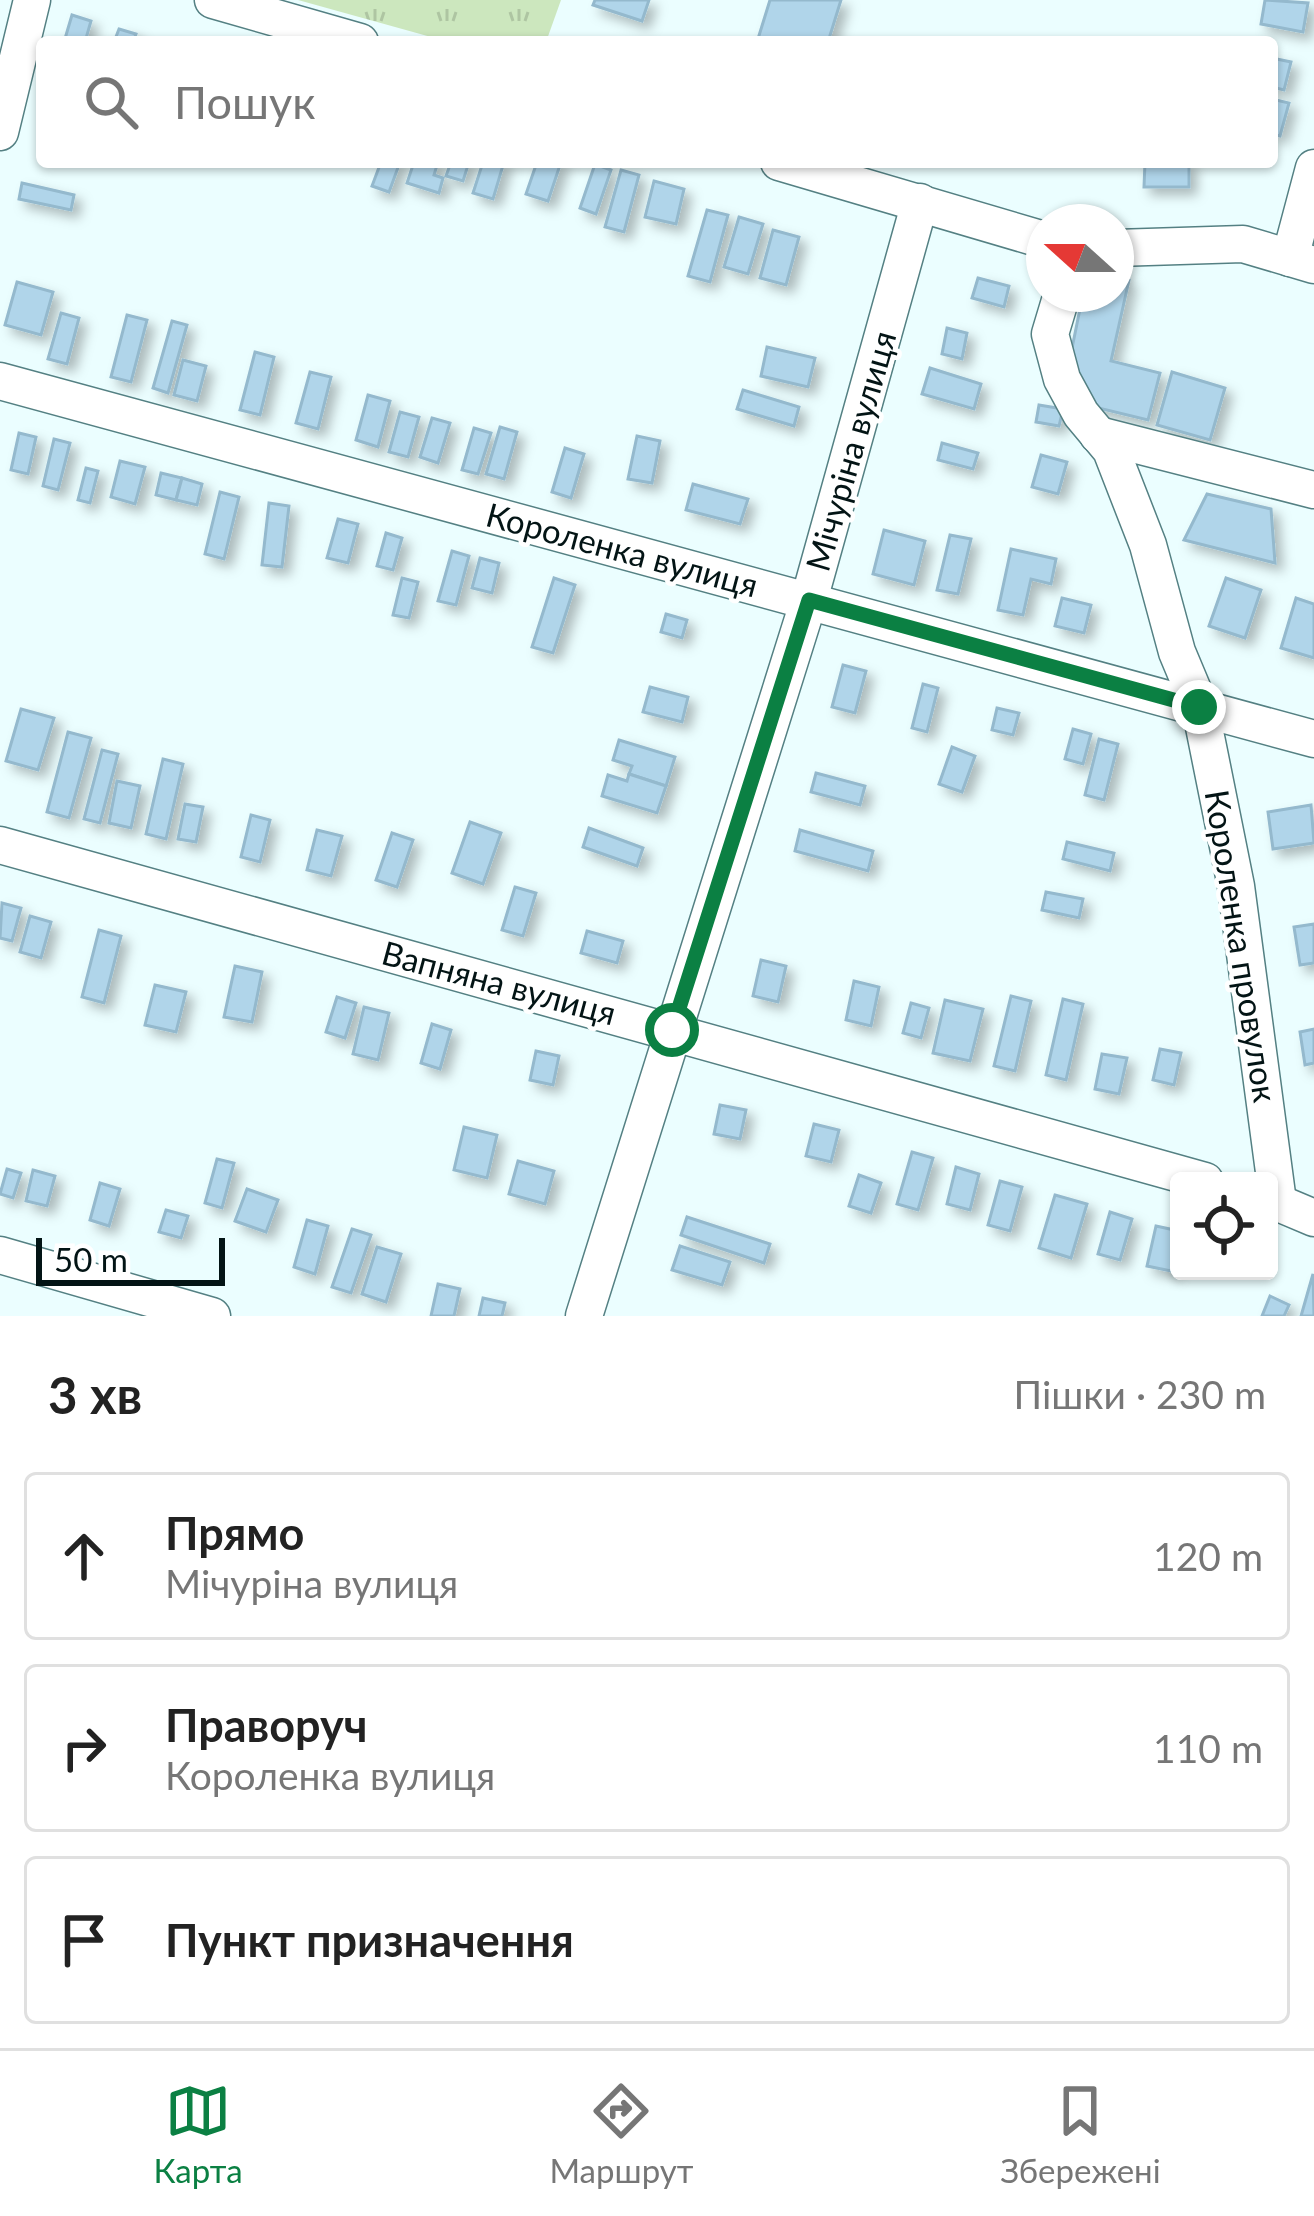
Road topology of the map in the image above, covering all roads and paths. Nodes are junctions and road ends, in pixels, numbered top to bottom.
1 (32, 0) edge
2 (213, 0) edge
3 (339, 36) edge
4 (0, 132) edge
5 (800, 168) edge
6 (1314, 168) edge
7 (920, 202) junction
8 (1026, 234) edge
9 (1134, 247) edge
10 (1302, 262) edge
11 (1057, 312) edge
12 (0, 381) edge
13 (1098, 435) junction
14 (1314, 490) edge
15 (809, 600) junction
16 (1199, 707) junction
17 (1314, 739) edge
18 (0, 845) edge
19 (672, 1030) junction
20 (1172, 1172) edge
21 (1270, 1172) edge
22 (1278, 1202) edge
23 (1314, 1218) edge
24 (0, 1255) edge
25 (212, 1316) edge
26 (584, 1316) edge

1 - 4 street
2 - 3 street
5 - 7 street
6 - 10 street
7 - 8 street
7 - 15 street, Мічуріна вулиця
9 - 10 street
11 - 13 street, Короленка провулок
12 - 15 street, Короленка вулиця
13 - 14 street
13 - 16 street, Короленка провулок
15 - 16 street, Короленка вулиця
15 - 19 street, Мічуріна вулиця
16 - 17 street, Короленка вулиця
16 - 21 street, Короленка провулок
18 - 19 street, Вапняна вулиця
19 - 20 street, Вапняна вулиця
19 - 26 street, Мічуріна вулиця
22 - 23 street
24 - 25 street

